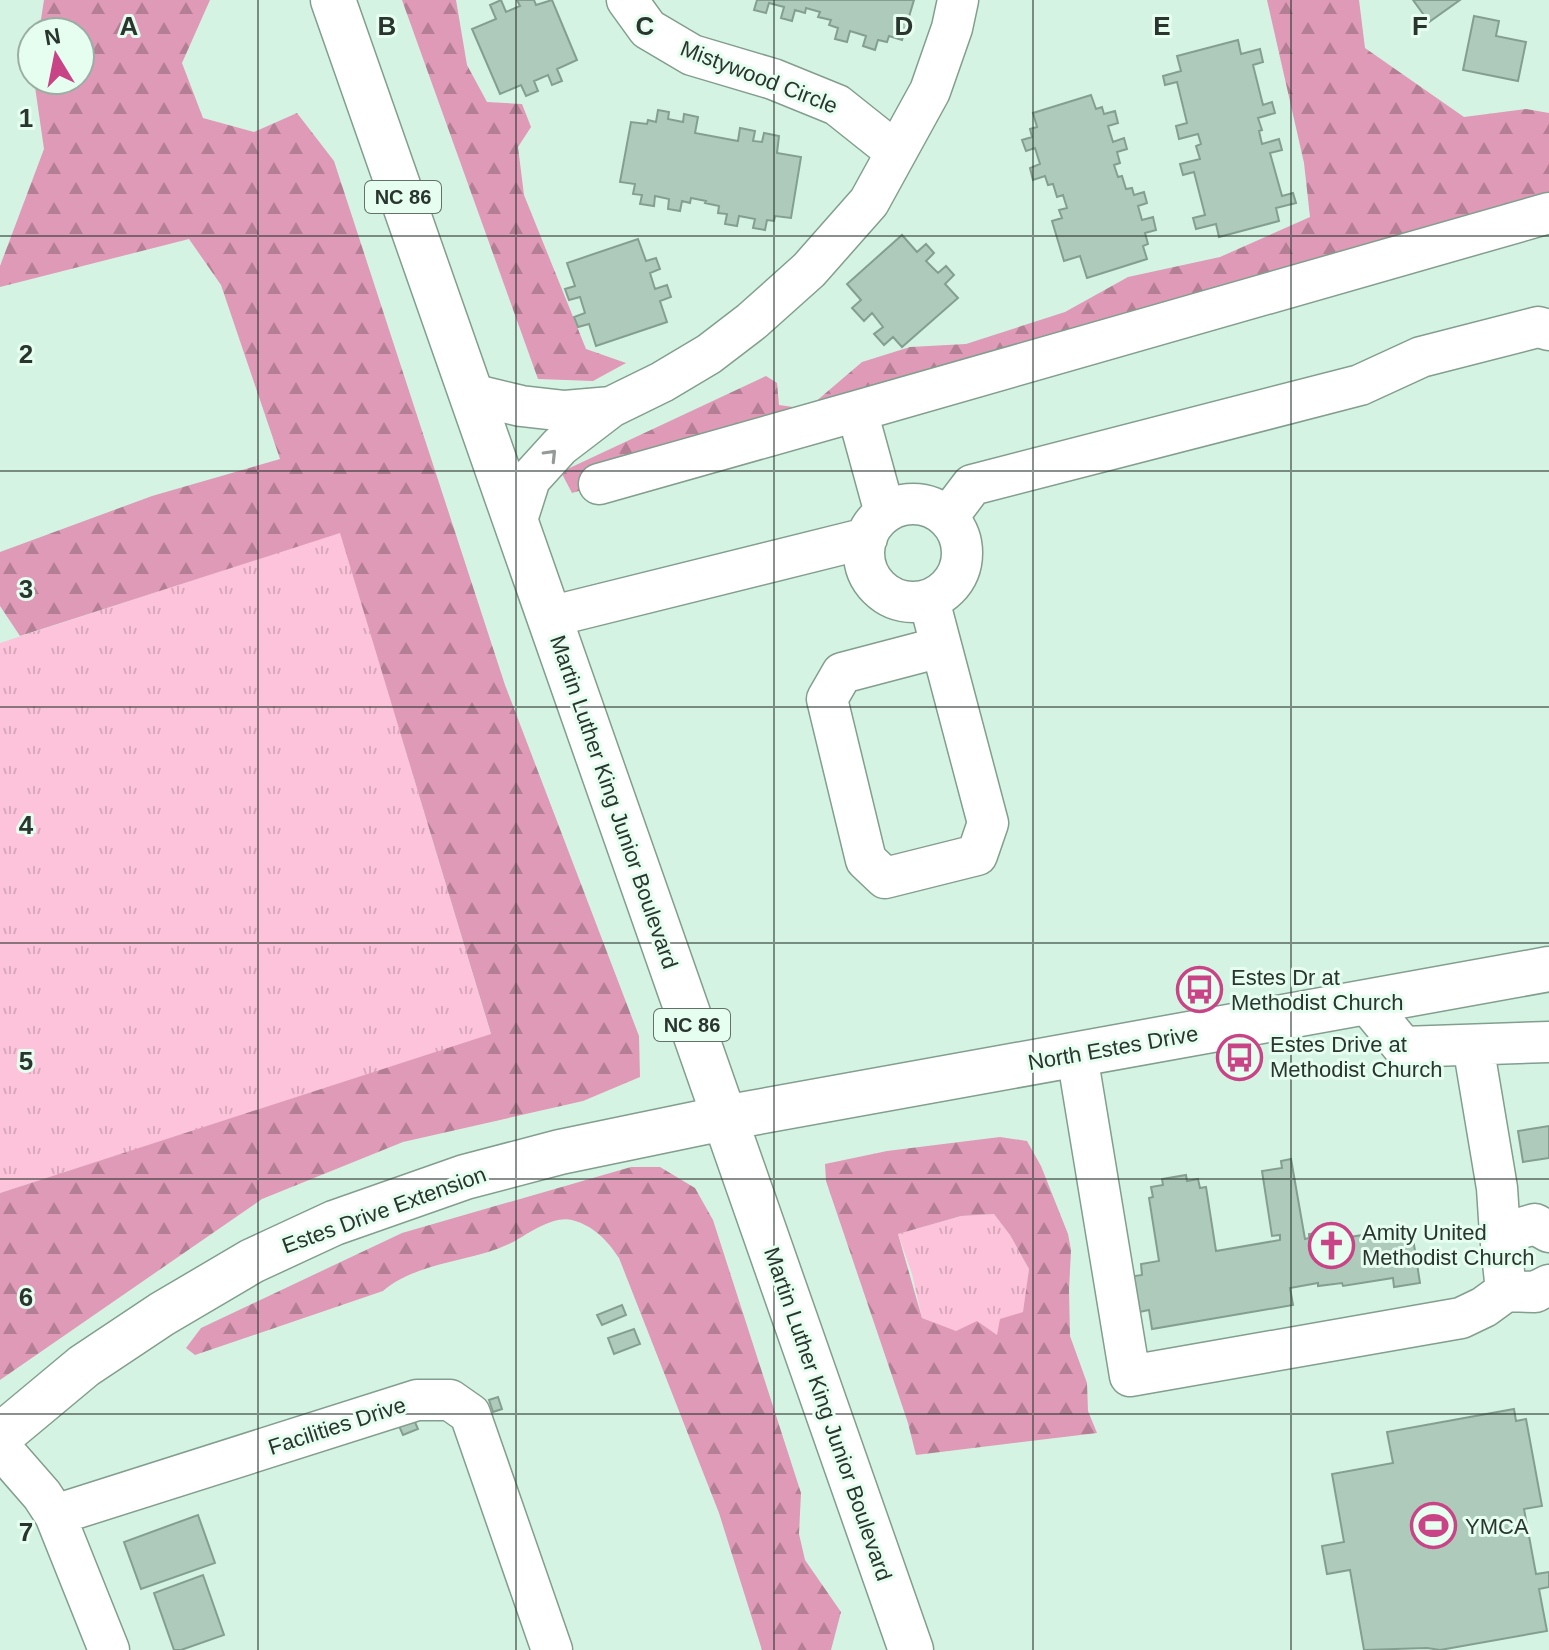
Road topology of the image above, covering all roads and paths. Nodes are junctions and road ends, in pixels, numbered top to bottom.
1 (333, 0) edge
2 (627, 0) edge
3 (958, 0) edge
4 (896, 152) junction
5 (1549, 213) edge
6 (1549, 330) edge
7 (471, 394) junction
8 (611, 407) junction
9 (857, 411) junction
10 (599, 484) dead end
11 (947, 518) junction
12 (516, 523) junction
13 (876, 525) junction
14 (929, 600) junction
15 (549, 617) junction
16 (941, 647) junction
17 (1549, 969) edge
18 (1366, 1002) junction
19 (1549, 1042) edge
20 (1473, 1045) junction
21 (1077, 1055) junction
22 (724, 1118) junction
23 (1549, 1232) edge
24 (1500, 1234) junction
25 (1549, 1285) edge
26 (1506, 1291) junction
27 (0, 1436) edge
28 (0, 1447) edge
29 (55, 1515) junction
30 (109, 1650) edge
31 (552, 1650) edge
32 (911, 1650) edge

1 - 7 main road, Martin Luther King Junior Boulevard / NC 86
2 - 4 street, Mistywood Circle
3 - 4 street
4 - 8 street
5 - 9 street
6 - 11 street
7 - 8 street
7 - 12 main road, Martin Luther King Junior Boulevard / NC 86
12 -> 8 street
9 - 10 street
9 - 13 street
11 - 13 street
11 - 14 street
12 - 15 main road, Martin Luther King Junior Boulevard / NC 86
13 - 14 street
13 - 15 street
14 - 16 street
15 - 22 main road, Martin Luther King Junior Boulevard / NC 86
16 - 16 street
17 - 18 main road, North Estes Drive
18 - 20 street
18 - 21 main road, North Estes Drive
19 - 20 street
20 - 24 street
21 - 22 main road, North Estes Drive
21 - 26 street
22 - 27 main road, Estes Drive Extension
22 - 32 main road, Martin Luther King Junior Boulevard / NC 86
23 - 24 street
24 - 26 street
25 - 26 street
28 - 29 street
29 - 30 street
29 - 31 street, Facilities Drive

